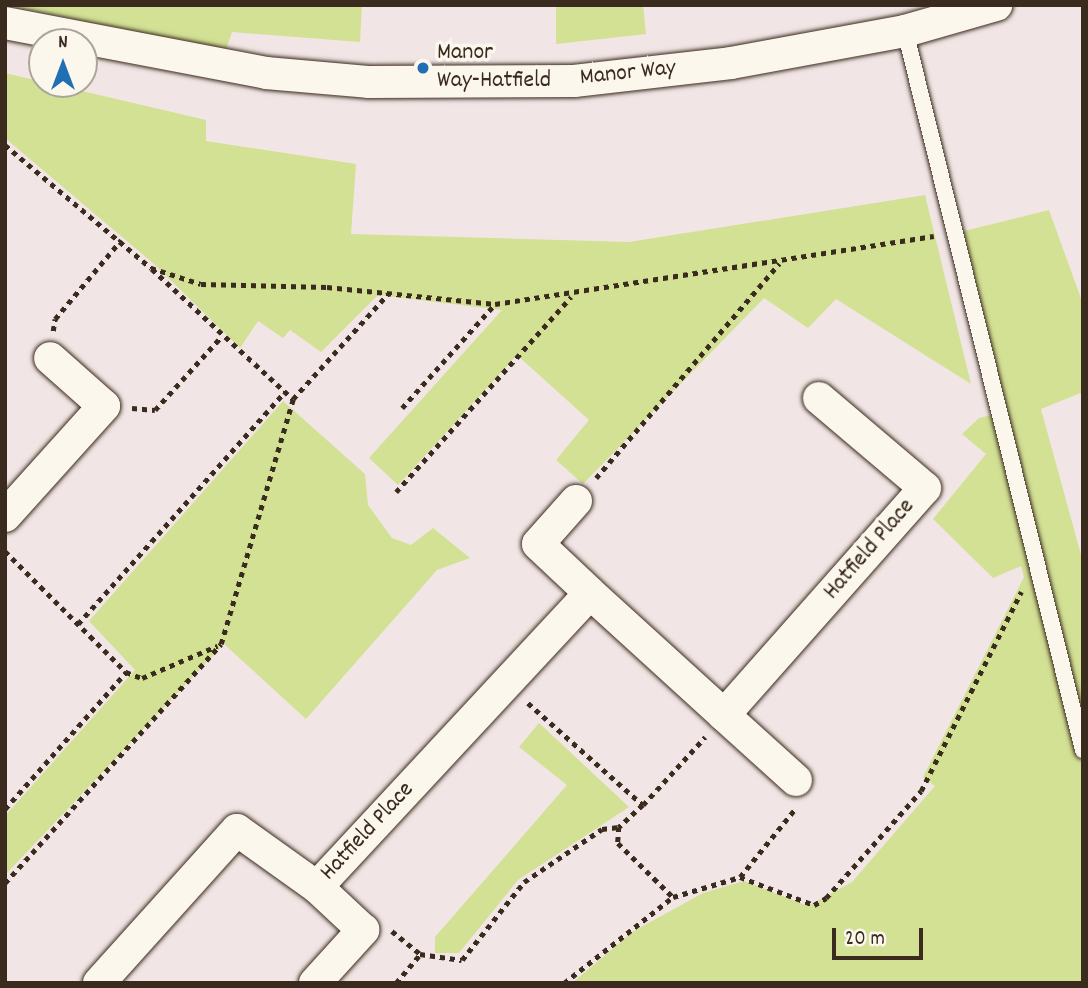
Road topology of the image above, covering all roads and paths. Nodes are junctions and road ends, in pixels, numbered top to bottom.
1 (996, 5) edge
2 (5, 23) edge
3 (905, 31) junction
4 (5, 145) edge
5 (953, 231) junction
6 (121, 240) junction
7 (780, 263) junction
8 (151, 268) junction
9 (388, 293) junction
10 (572, 296) junction
11 (495, 304) junction
12 (222, 337) junction
13 (50, 358) joint
14 (285, 392) junction
15 (819, 398) dead end
16 (293, 399) junction
17 (104, 406) junction
18 (402, 408) dead end
19 (396, 492) dead end
20 (576, 501) joint
21 (5, 516) edge
22 (5, 551) edge
23 (1035, 560) junction
24 (590, 593) junction
25 (78, 624) junction
26 (220, 644) junction
27 (126, 672) junction
28 (506, 683) junction
29 (724, 715) junction
30 (1083, 750) edge
31 (796, 780) joint
32 (643, 805) junction
33 (5, 809) edge
34 (619, 827) junction
35 (740, 877) junction
36 (5, 883) edge
37 (317, 887) junction
38 (673, 897) junction
39 (382, 931) dead end
40 (420, 954) junction
41 (99, 983) edge
42 (315, 983) edge
43 (396, 983) edge
44 (564, 983) edge

1 - 3 street, Manor Way
2 - 3 street, Manor Way
3 - 5 lane
4 - 6 path
5 - 7 path
5 - 23 lane
6 - 8 path
6 - 13 path
7 - 10 path
7 - 20 path
8 - 9 path
8 - 12 path
9 - 11 path
9 - 16 path
10 - 11 path
10 - 19 path
11 - 18 path
12 - 14 path
12 - 17 path
13 - 17 street
14 - 16 path
14 - 25 path
15 - 29 street, Hatfield Place
16 - 26 path
17 - 21 street
20 - 24 street
22 - 25 path
23 - 30 lane
23 - 35 path
24 - 28 street, Hatfield Place
24 - 29 street
25 - 27 path
26 - 27 path
26 - 36 path
27 - 33 path
28 - 32 path
28 - 37 street, Hatfield Place
29 - 31 street
29 - 32 path
31 - 35 path
32 - 34 path
34 - 38 path
34 - 40 path
35 - 38 path
37 - 41 street, Hatfield Place
37 - 42 street, Hatfield Place
38 - 44 path
39 - 40 path
40 - 43 path

